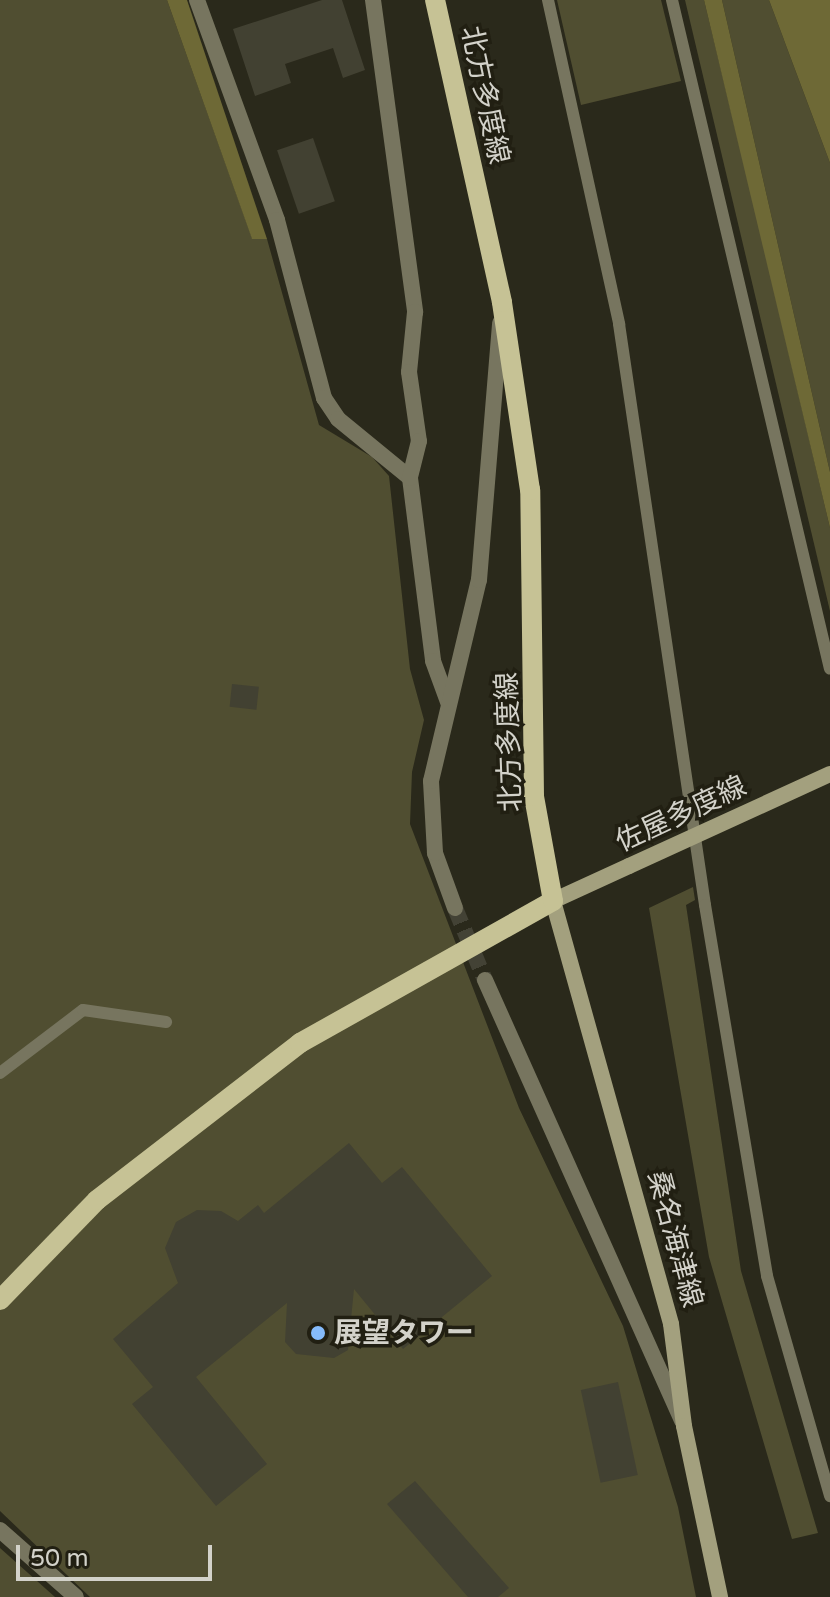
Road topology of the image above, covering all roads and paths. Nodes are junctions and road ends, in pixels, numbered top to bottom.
1 (197, 0) edge
2 (373, 0) edge
3 (435, 0) edge
4 (548, 0) edge
5 (672, 0) edge
6 (502, 302) junction
7 (410, 478) junction
8 (830, 669) edge
9 (448, 702) junction
10 (830, 774) edge
11 (553, 901) junction
12 (455, 908) tunnel mouth
13 (485, 980) tunnel mouth
14 (166, 1022) dead end
15 (0, 1073) edge
16 (0, 1300) edge
17 (684, 1426) junction
18 (830, 1496) edge
19 (0, 1530) edge
20 (76, 1597) edge
21 (720, 1597) edge

1 - 7 street
2 - 7 street
3 - 6 main road, 北方多度線
4 - 18 lane
5 - 8 lane
6 - 9 street
6 - 11 main road, 北方多度線
7 - 9 street
9 - 12 street
10 - 11 main road, 佐屋多度線, bridge
11 - 16 main road
11 - 17 main road, 桑名海津線
13 - 17 street
14 - 15 lane
17 - 21 main road, 桑名海津線
19 - 20 street

